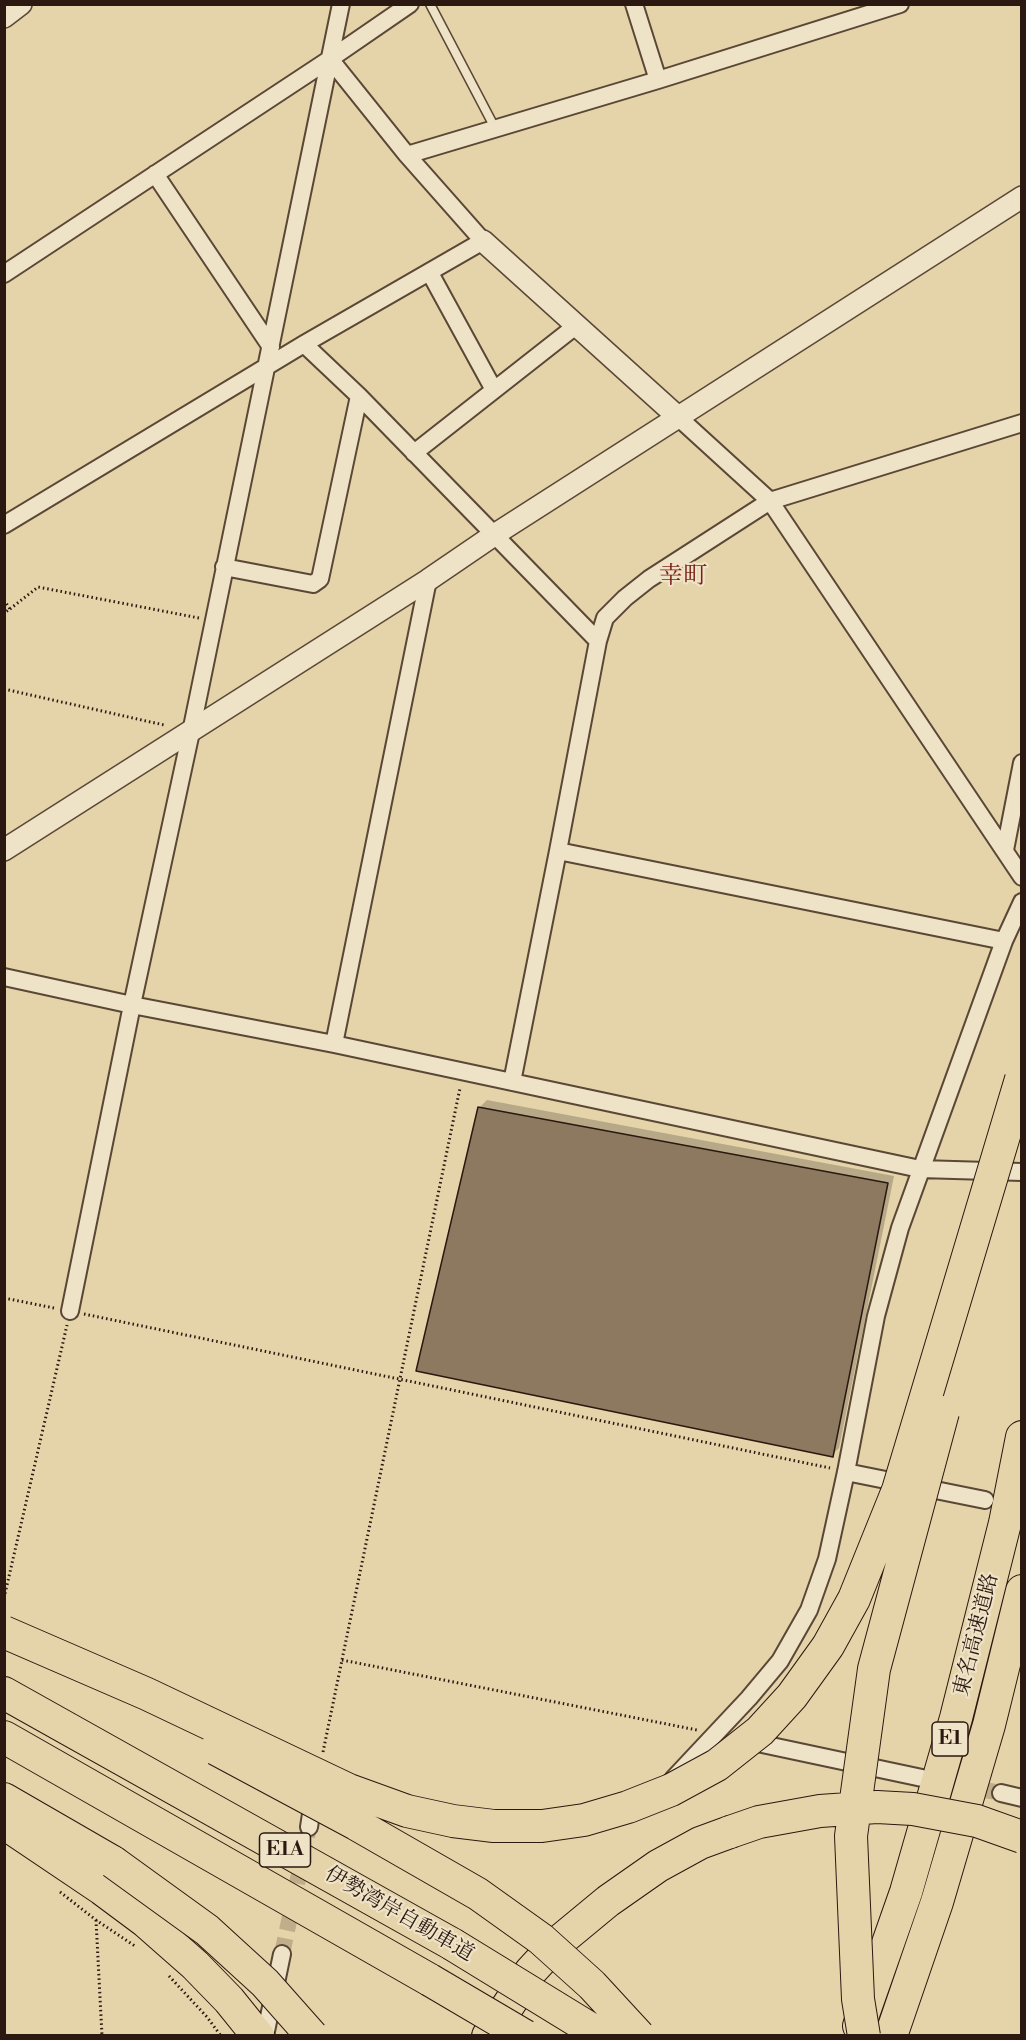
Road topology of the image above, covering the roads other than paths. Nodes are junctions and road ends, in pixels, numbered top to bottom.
1 (21, 4) edge
2 (341, 4) edge
3 (410, 4) edge
4 (430, 4) edge
5 (634, 4) edge
6 (900, 4) edge
7 (4, 18) edge
8 (330, 59) junction
9 (658, 80) junction
10 (495, 128) junction
11 (407, 155) junction
12 (155, 174) junction
13 (1022, 196) edge
14 (483, 241) junction
15 (430, 273) junction
16 (4, 274) edge
17 (577, 325) junction
18 (304, 344) junction
19 (271, 347) junction
20 (265, 369) junction
21 (494, 390) junction
22 (359, 396) junction
23 (679, 418) junction
24 (1022, 423) edge
25 (414, 453) junction
26 (770, 501) junction
27 (4, 525) edge
28 (494, 535) junction
29 (224, 567) junction
30 (428, 580) junction
31 (598, 641) junction
32 (191, 732) junction
33 (1022, 764) edge
34 (4, 850) edge
35 (1005, 850) junction
36 (558, 851) junction
37 (1022, 877) edge
38 (1022, 902) edge
39 (1004, 941) junction
40 (4, 977) edge
41 (132, 1005) junction
42 (334, 1044) junction
43 (1021, 1076) edge
44 (512, 1082) junction
45 (920, 1169) junction
46 (1022, 1172) edge
47 (70, 1311) road end
48 (1022, 1437) edge
49 (846, 1472) junction
50 (985, 1500) dead end
51 (1022, 1591) edge
52 (4, 1622) edge
53 (4, 1634) edge
54 (4, 1694) edge
55 (715, 1734) junction
56 (4, 1737) edge
57 (922, 1778) tunnel mouth
58 (316, 1783) junction
59 (1001, 1793) tunnel mouth
60 (1022, 1797) edge
61 (4, 1799) edge
62 (4, 1823) edge
63 (309, 1827) tunnel mouth
64 (1022, 1837) edge
65 (282, 1954) tunnel mouth
66 (258, 2036) edge
67 (265, 2036) edge
68 (312, 2036) edge
69 (488, 2036) edge
70 (525, 2036) edge
71 (602, 2036) edge
72 (639, 2036) edge
73 (856, 2036) edge
74 (864, 2036) edge
75 (891, 2036) edge

1 - 7 street
2 - 8 street
3 - 8 street
4 - 10 lane
5 - 9 street
6 - 9 street
8 - 11 street
8 - 12 street
8 - 19 street
9 - 10 street
10 - 11 street
11 - 14 street
12 - 16 street
12 - 19 street
13 - 23 street
14 - 15 street
14 - 17 street
15 - 18 street
15 - 21 street
17 - 21 street
17 - 23 street
18 - 20 street
18 - 22 street
19 - 20 street
20 - 27 street
20 - 29 street
21 - 25 street
22 - 25 street
22 - 29 street
23 - 26 street
23 - 28 street
24 - 26 street
25 - 28 street
26 - 31 street
26 - 35 street
28 - 30 street
28 - 31 street
29 - 32 street
30 - 32 street
30 - 42 street
31 - 36 street
32 - 34 street
32 - 41 street
33 - 35 street
35 - 37 street
36 - 39 street
36 - 44 street
38 - 39 street
39 - 45 street
40 - 41 street
41 - 42 street
41 - 47 street
42 - 44 street
43 - 53 highway, bridge
43 - 74 highway, bridge
44 - 45 street
45 - 46 street
45 - 49 street
48 - 73 highway, 東名高速道路 / E1
49 - 50 street
49 - 55 street
51 - 75 highway, 東名高速道路 / E1
52 - 58 street
53 - 72 highway, bridge
54 - 71 highway, 伊勢湾岸自動車道 / E1A, bridge
55 - 57 street
55 - 58 street
56 - 70 highway, 伊勢湾岸自動車道 / E1A, bridge
58 - 63 street
59 - 60 street
61 - 68 highway, bridge
62 - 66 highway
64 - 69 highway, bridge
65 - 67 street

